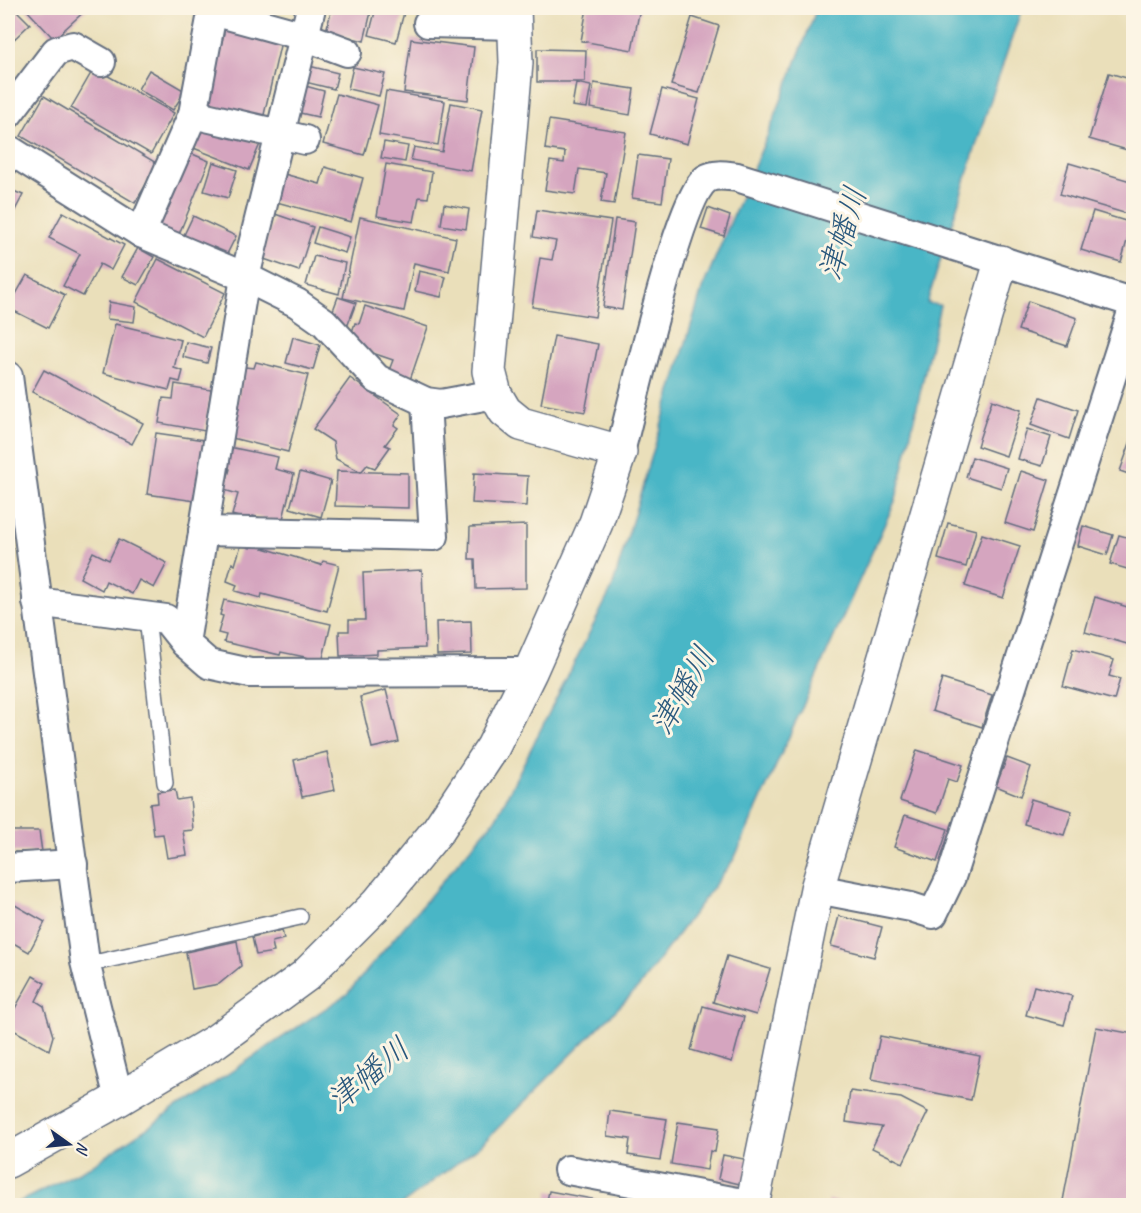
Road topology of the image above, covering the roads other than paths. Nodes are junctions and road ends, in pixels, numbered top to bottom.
1 (311, 8) edge
2 (213, 9) edge
3 (514, 16) edge
4 (428, 23) dead end
5 (304, 36) junction
6 (347, 52) dead end
7 (101, 62) dead end
8 (8, 114) edge
9 (193, 114) junction
10 (292, 137) junction
11 (8, 149) edge
12 (141, 233) junction
13 (1001, 261) junction
14 (245, 277) junction
15 (1134, 304) edge
16 (8, 376) edge
17 (495, 394) junction
18 (426, 402) junction
19 (620, 452) junction
20 (203, 531) junction
21 (37, 602) junction
22 (147, 616) junction
23 (185, 643) junction
24 (530, 672) junction
25 (165, 783) dead end
26 (73, 864) junction
27 (8, 868) edge
28 (817, 889) junction
29 (300, 917) dead end
30 (86, 965) junction
31 (118, 1099) junction
32 (8, 1161) edge
33 (568, 1170) dead end
34 (752, 1204) edge

1 - 5 street
2 - 5 street
2 - 9 street
3 - 4 street
3 - 17 street
5 - 6 street
5 - 10 street
7 - 8 street
9 - 10 street
9 - 12 street
10 - 14 street
11 - 12 street
12 - 14 street
13 - 15 street
13 - 19 street
13 - 28 street
14 - 18 street
14 - 20 street
15 - 28 street
16 - 21 street
17 - 18 street
17 - 19 street
18 - 20 street
19 - 24 street
20 - 23 street
21 - 22 street
21 - 26 street
22 - 23 street
22 - 25 lane
23 - 24 street
24 - 31 street
26 - 27 street
26 - 30 street
28 - 34 street
29 - 30 lane
30 - 31 street
31 - 32 street
33 - 34 street

